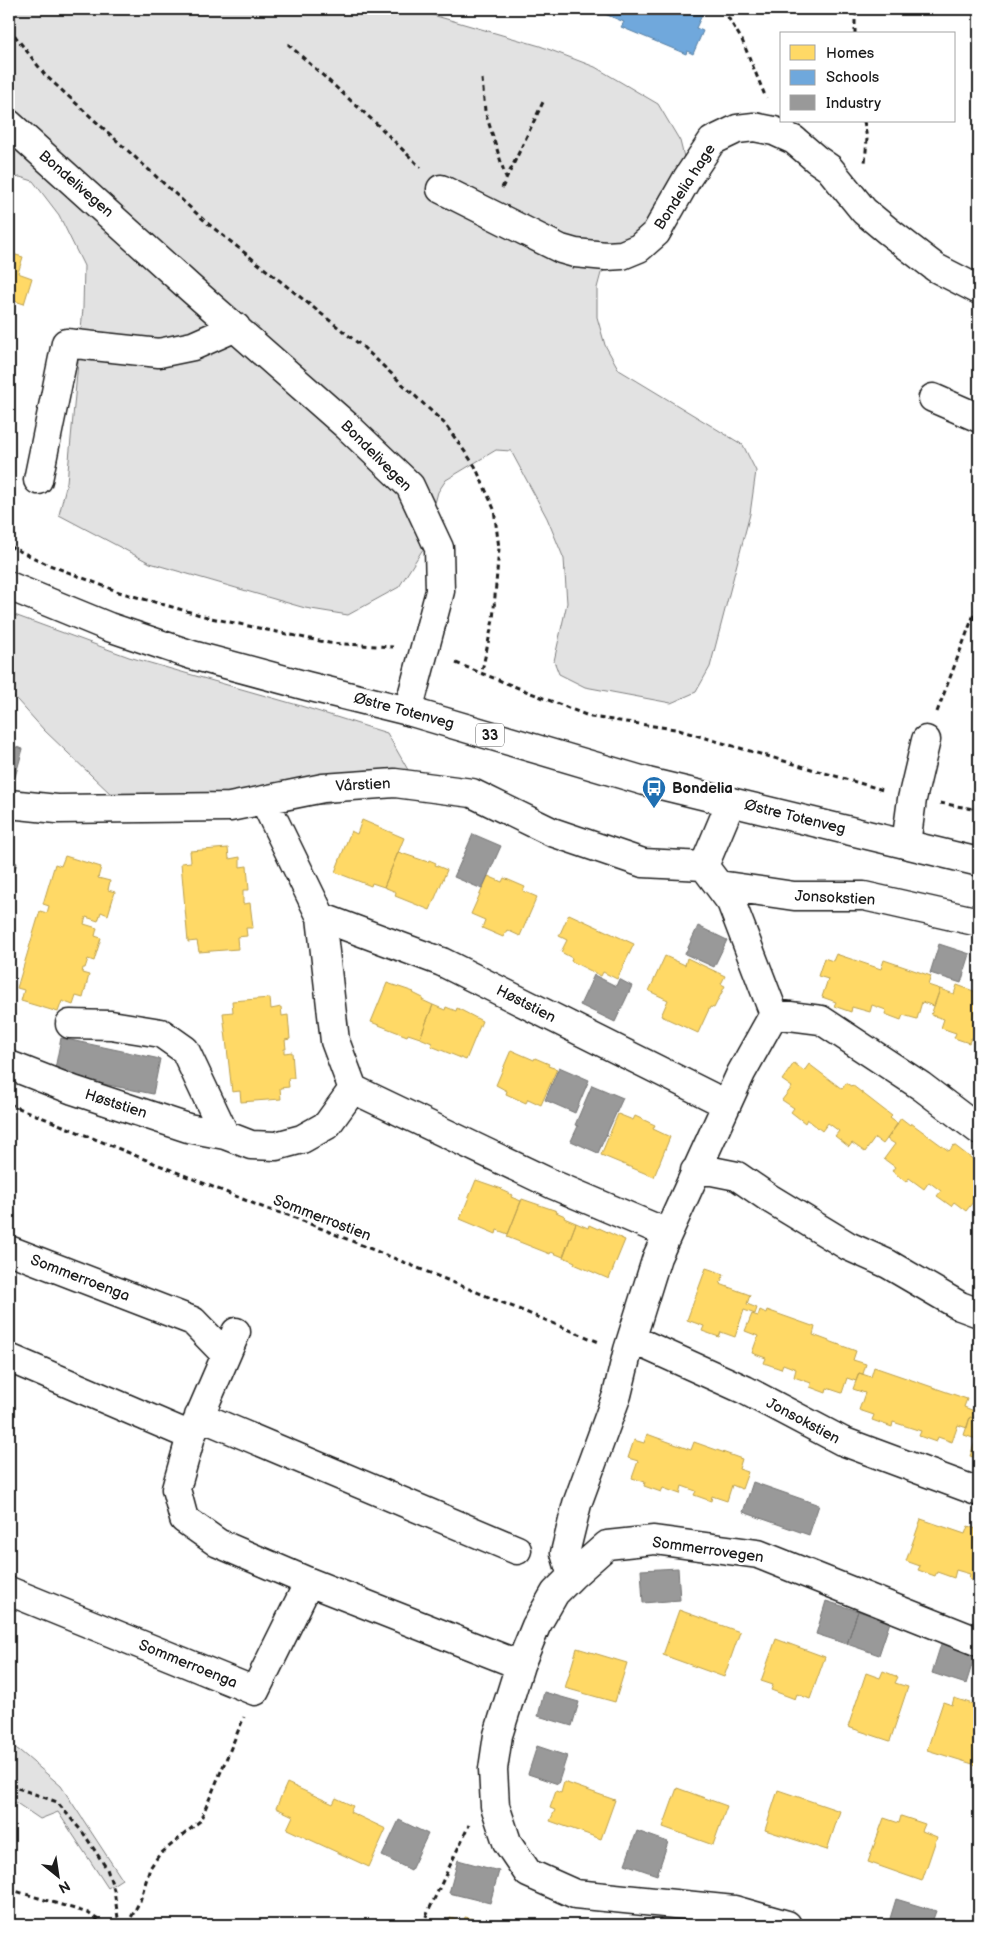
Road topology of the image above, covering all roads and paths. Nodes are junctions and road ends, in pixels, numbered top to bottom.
1 (723, 9) edge
2 (857, 9) edge
3 (9, 28) edge
4 (855, 32) edge
5 (288, 44) dead end
6 (482, 80) dead end
7 (544, 100) dead end
8 (774, 131) junction
9 (15, 139) edge
10 (506, 179) junction
11 (441, 189) joint
12 (489, 213) junction
13 (979, 290) edge
14 (236, 327) junction
15 (933, 398) dead end
16 (979, 418) edge
17 (38, 480) dead end
18 (9, 546) edge
19 (9, 586) edge
20 (979, 601) edge
21 (393, 647) dead end
22 (456, 662) dead end
23 (482, 671) junction
24 (408, 711) junction
25 (926, 740) joint
26 (912, 799) junction
27 (264, 800) junction
28 (730, 802) junction
29 (9, 804) edge
30 (979, 810) edge
31 (906, 844) junction
32 (979, 862) edge
33 (712, 876) junction
34 (321, 917) junction
35 (979, 922) edge
36 (774, 1014) junction
37 (70, 1024) dead end
38 (9, 1065) edge
39 (353, 1089) junction
40 (9, 1104) edge
41 (726, 1104) junction
42 (979, 1130) edge
43 (226, 1135) junction
44 (695, 1171) junction
45 (668, 1233) junction
46 (9, 1250) edge
47 (979, 1313) edge
48 (630, 1346) junction
49 (9, 1358) edge
50 (195, 1426) junction
51 (979, 1492) edge
52 (516, 1550) dead end
53 (572, 1576) junction
54 (309, 1582) junction
55 (9, 1592) edge
56 (979, 1642) edge
57 (520, 1665) junction
58 (256, 1691) junction
59 (9, 1785) edge
60 (495, 1806) junction
61 (9, 1890) edge
62 (106, 1925) edge
63 (119, 1925) edge
64 (127, 1925) edge
65 (422, 1925) edge
66 (787, 1925) edge

1 - 8 path
2 - 4 path
3 - 23 path
5 - 11 path
6 - 10 path
7 - 10 path
8 - 12 street, Bondelia hage
8 - 13 street, Bondelia hage
9 - 14 street, Bondelivegen
10 - 12 path
11 - 12 street, Bondelia hage
14 - 17 street
14 - 24 street, Bondelivegen
15 - 16 street
18 - 21 path
19 - 24 street, Østre Totenveg / 33
20 - 25 path
22 - 23 path
23 - 26 path
24 - 28 street, Østre Totenveg / 33
25 - 26 street
26 - 30 path
26 - 31 street
27 - 29 street, Vårstien
27 - 33 street, Vårstien
27 - 34 street
28 - 31 street, Østre Totenveg / 33
28 - 33 street
31 - 32 street, Østre Totenveg / 33
33 - 35 street, Jonsokstien
33 - 36 street
34 - 39 street
34 - 41 street, Høststien
36 - 41 street
36 - 42 street
37 - 43 street
38 - 43 street, Høststien
39 - 43 street, Høststien
39 - 45 street
40 - 48 path, Sommerrostien
41 - 44 street
44 - 45 street
44 - 47 street
45 - 48 street
46 - 50 street, Sommerroenga
48 - 51 street, Jonsokstien
48 - 53 street
49 - 50 street
50 - 52 street
50 - 54 street, Sommerroenga
53 - 56 street, Sommerrovegen
53 - 57 street, Sommerrovegen
54 - 57 street, Sommerroenga
54 - 58 street, Sommerroenga
55 - 58 street, Sommerroenga
57 - 60 street, Sommerrovegen
58 - 64 path
59 - 63 path
60 - 65 path
60 - 66 street, Sommerrovegen
61 - 62 path

